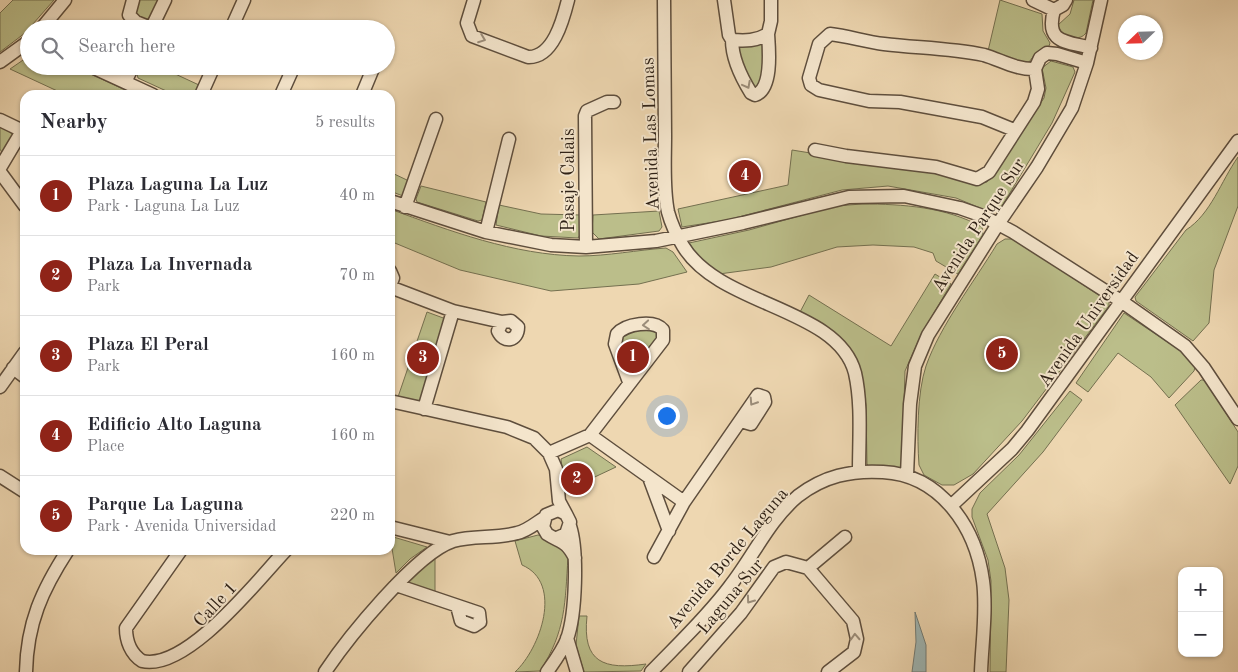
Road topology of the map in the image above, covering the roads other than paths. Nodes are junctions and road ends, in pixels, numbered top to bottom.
1 (66, 0) edge
2 (133, 0) edge
3 (165, 0) edge
4 (244, 0) edge
5 (474, 0) edge
6 (568, 0) edge
7 (664, 0) edge
8 (724, 0) edge
9 (771, 0) edge
10 (1033, 0) edge
11 (1066, 0) edge
12 (1101, 0) edge
13 (1054, 10) junction
14 (49, 20) edge
15 (134, 20) edge
16 (155, 20) edge
17 (235, 20) edge
18 (768, 34) junction
19 (732, 40) junction
20 (20, 48) edge
21 (1091, 48) junction
22 (0, 62) edge
23 (1087, 63) junction
24 (1035, 69) junction
25 (110, 75) edge
26 (128, 75) edge
27 (210, 75) edge
28 (290, 75) edge
29 (370, 75) edge
30 (125, 82) junction
31 (142, 90) edge
32 (203, 90) edge
33 (284, 90) edge
34 (364, 90) edge
35 (614, 102) dead end
36 (0, 120) edge
37 (436, 120) dead end
38 (20, 130) edge
39 (1014, 130) junction
40 (20, 138) edge
41 (509, 139) dead end
42 (1238, 141) edge
43 (815, 150) dead end
44 (0, 170) edge
45 (20, 199) edge
46 (395, 203) edge
47 (406, 207) junction
48 (998, 224) junction
49 (486, 232) junction
50 (678, 237) junction
51 (586, 247) junction
52 (395, 288) edge
53 (1121, 301) junction
54 (453, 311) junction
55 (502, 322) dead end
56 (20, 359) edge
57 (13, 368) junction
58 (20, 374) edge
59 (629, 382) junction
60 (0, 387) edge
61 (395, 402) edge
62 (424, 409) junction
63 (1238, 420) edge
64 (741, 421) dead end
65 (590, 435) junction
66 (549, 453) junction
67 (556, 469) junction
68 (859, 470) junction
69 (907, 475) junction
70 (0, 476) edge
71 (650, 480) junction
72 (972, 487) junction
73 (20, 489) edge
74 (934, 490) junction
75 (684, 502) junction
76 (952, 505) junction
77 (546, 520) junction
78 (568, 520) junction
79 (395, 528) edge
80 (965, 528) junction
81 (669, 531) junction
82 (845, 536) dead end
83 (557, 538) junction
84 (450, 542) junction
85 (65, 555) edge
86 (177, 555) edge
87 (282, 555) edge
88 (654, 557) dead end
89 (575, 558) junction
90 (808, 568) junction
91 (396, 585) junction
92 (456, 606) dead end
93 (567, 638) junction
94 (26, 672) edge
95 (325, 672) edge
96 (546, 672) edge
97 (577, 672) edge
98 (651, 672) edge
99 (689, 672) edge
100 (828, 672) edge
101 (981, 672) edge

1 - 14 street
2 - 15 street
3 - 16 street
4 - 17 street
5 -> 6 street
7 - 50 street, Avenida Las Lomas
8 - 19 street
9 - 18 street
10 - 13 street
11 - 13 street
12 - 21 street, Avenida Parque Sur
13 - 21 street
18 - 19 street
19 -> 18 street
20 - 22 street
21 - 23 street, Avenida Parque Sur
23 - 24 street
23 - 48 street, Avenida Parque Sur
24 - 39 street
24 - 39 street
25 - 30 street
26 - 30 street
27 - 32 street
28 - 33 street
29 - 34 street
30 - 31 street
35 - 51 street, Pasaje Calais
36 - 38 street
37 - 47 street
39 - 43 street
40 - 44 street
41 - 49 street
42 - 53 street, Avenida Universidad
44 - 45 street
46 - 47 street
47 - 49 street
48 - 50 street
48 - 53 street
48 - 69 street, Avenida Parque Sur
49 - 51 street
50 - 51 street
50 - 68 street, Avenida Las Lomas
52 - 54 street
53 - 63 street
53 - 72 street, Avenida Universidad
54 - 55 street
54 - 62 street
56 - 57 street
57 - 58 street
57 - 60 street
59 -> 59 street
59 - 65 street
61 - 62 street
62 - 66 street
64 - 75 street
65 - 66 street
65 - 71 street
66 - 67 street
67 - 77 street
67 - 78 street
68 - 69 street, Avenida Borde Laguna
68 - 98 street, Avenida Borde Laguna
69 - 74 street, Avenida Borde Laguna
70 - 73 street
71 - 75 street
71 - 81 street
72 - 74 street
72 - 76 street, Avenida Universidad
72 - 80 street
74 - 76 street, Avenida Borde Laguna
75 - 81 street
76 - 80 street, Avenida Borde Laguna
77 - 78 street
77 - 83 street
77 - 84 street
78 - 83 street
78 - 89 street
79 - 84 street
80 - 101 street, Avenida Borde Laguna
81 - 88 street
82 - 90 street
83 - 89 street
84 - 91 street
85 - 94 street
86 - 87 street, Calle 1
89 - 93 street
90 -> 99 street, Laguna Sur
100 -> 90 street
91 - 92 street
91 - 95 street
93 - 96 street
93 - 97 street

